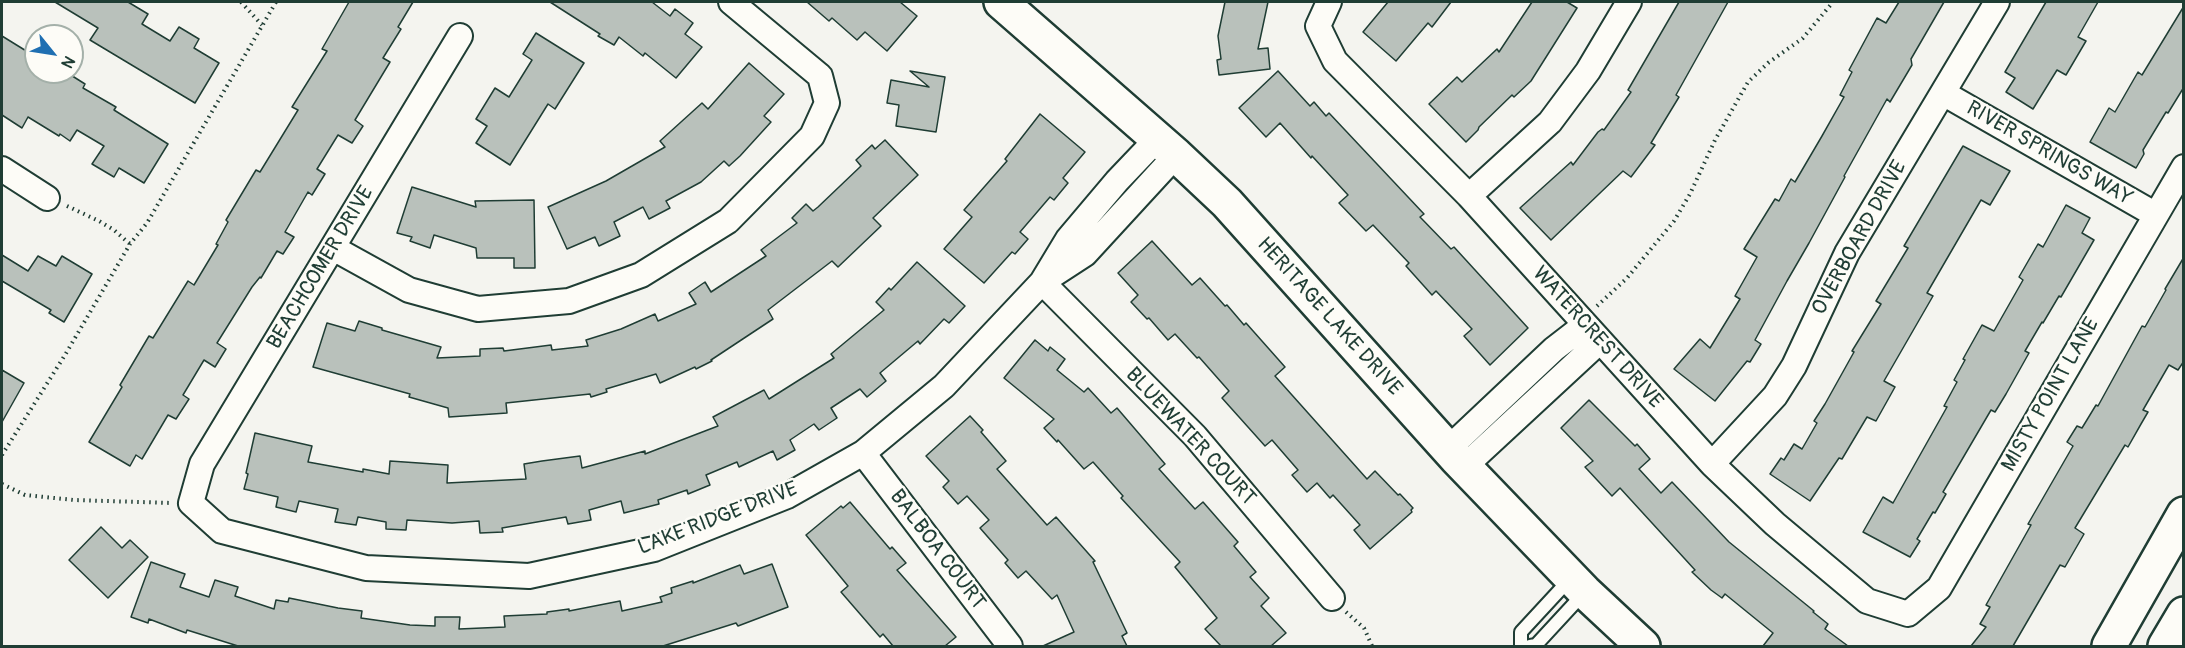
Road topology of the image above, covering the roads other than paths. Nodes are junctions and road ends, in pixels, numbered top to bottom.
1 (731, 2) edge
2 (1001, 2) edge
3 (1329, 2) edge
4 (1629, 2) edge
5 (1996, 2) edge
6 (460, 36) dead end
7 (1943, 93) junction
8 (1167, 146) junction
9 (2184, 167) edge
10 (2, 169) edge
11 (1469, 196) junction
12 (47, 198) road end
13 (2156, 215) junction
14 (333, 248) junction
15 (1042, 282) junction
16 (1589, 329) junction
17 (863, 453) junction
18 (1456, 458) junction
19 (1712, 464) junction
20 (191, 503) joint
21 (2184, 514) edge
22 (1578, 585) junction
23 (1332, 598) road end
24 (1908, 614) joint
25 (2184, 614) edge
26 (1010, 646) edge
27 (1521, 646) edge
28 (1530, 646) edge
29 (1643, 646) edge
30 (2109, 646) edge
31 (2165, 646) edge

1 - 14 street
2 - 8 street, HERITAGE LAKE DRIVE
3 - 11 street, WATERCREST DRIVE
4 - 11 street
5 - 7 street, OVERBOARD DRIVE
6 - 14 street, BEACHCOMER DRIVE
7 - 13 street, RIVER SPRINGS WAY
7 - 19 street, OVERBOARD DRIVE
8 - 15 street, LAKE RIDGE DRIVE
8 - 18 street, HERITAGE LAKE DRIVE
9 - 13 street, MISTY POINT LANE
10 - 12 street
11 - 16 street, WATERCREST DRIVE
13 - 24 street, MISTY POINT LANE
14 - 20 street, BEACHCOMER DRIVE
15 - 17 street, LAKE RIDGE DRIVE
15 - 23 street, BLUEWATER COURT
16 - 18 street
16 - 19 street, WATERCREST DRIVE
17 - 20 street, LAKE RIDGE DRIVE
17 - 26 street, BALBOA COURT
18 - 22 street, HERITAGE LAKE DRIVE
19 - 24 street, WATERCREST DRIVE
21 - 30 street
22 - 27 lane
22 - 28 lane
22 - 29 street, HERITAGE LAKE DRIVE
25 - 31 street

